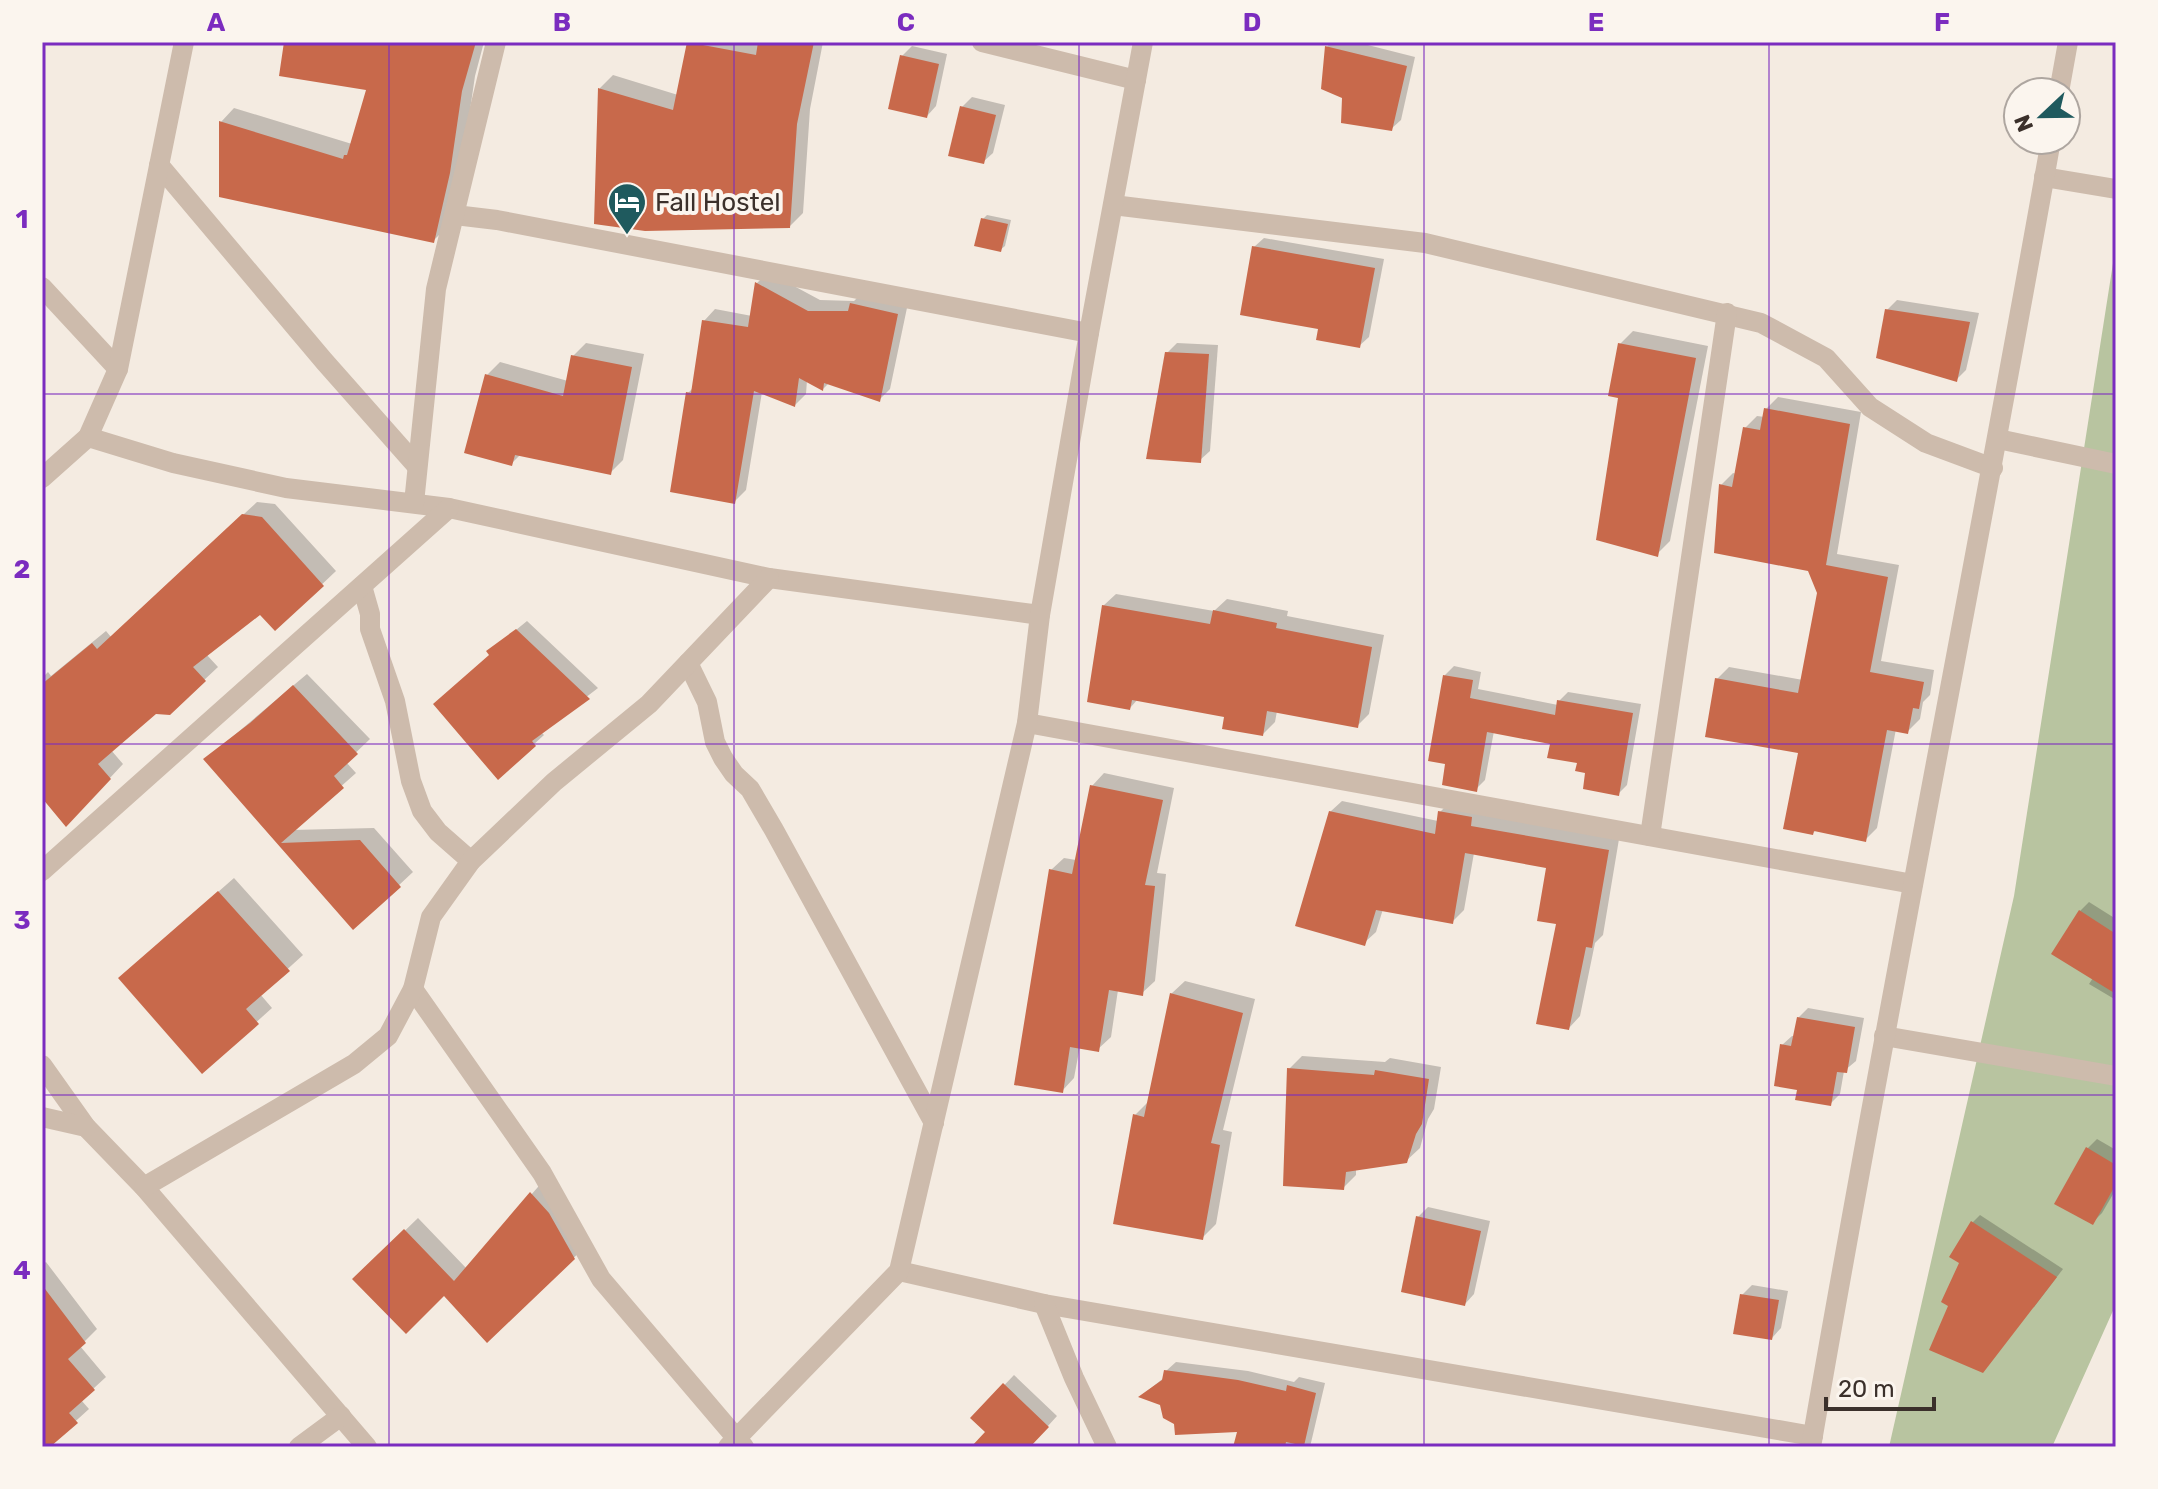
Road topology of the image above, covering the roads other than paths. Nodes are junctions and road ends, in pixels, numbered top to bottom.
1 (184, 42) edge
2 (496, 42) edge
3 (982, 42) edge
4 (1143, 42) edge
5 (2068, 42) edge
6 (2062, 76) edge
7 (1136, 80) junction
8 (2048, 156) edge
9 (159, 165) junction
10 (2044, 177) junction
11 (2116, 189) edge
12 (1113, 205) junction
13 (455, 215) junction
14 (42, 287) edge
15 (1727, 313) junction
16 (1089, 333) junction
17 (118, 369) junction
18 (88, 437) junction
19 (1998, 439) junction
20 (2116, 464) edge
21 (416, 465) junction
22 (1993, 468) junction
23 (42, 478) edge
24 (414, 503) junction
25 (449, 508) junction
26 (769, 578) junction
27 (362, 586) junction
28 (1040, 615) junction
29 (688, 663) junction
30 (1027, 723) junction
31 (1650, 836) junction
32 (471, 861) junction
33 (42, 871) edge
34 (1913, 884) junction
35 (413, 989) junction
36 (1884, 1036) junction
37 (42, 1065) edge
38 (2116, 1076) edge
39 (42, 1117) edge
40 (934, 1123) junction
41 (86, 1127) junction
42 (144, 1187) junction
43 (899, 1271) junction
44 (1044, 1304) junction
45 (341, 1416) junction
46 (1812, 1442) edge
47 (736, 1444) edge
48 (299, 1447) edge
49 (367, 1447) edge
50 (1107, 1447) edge

1 - 9 street
2 - 13 street
3 - 7 street
4 - 7 street
5 - 6 street
7 - 12 street
8 - 10 street
9 - 17 street
9 - 21 street
10 - 11 street
10 - 19 street
12 - 15 street
12 - 16 street
13 - 16 street
13 - 21 street
14 - 17 street
15 - 22 street
15 - 31 street
16 - 28 street
17 - 18 street
18 - 23 street
18 - 24 street
19 - 20 street
19 - 22 street
21 - 24 street
22 - 34 street
24 - 25 street
25 - 26 street
25 - 27 street
26 - 28 street
26 - 29 street
27 - 32 street
27 - 33 street
28 - 30 street
29 - 32 street
29 - 40 street
30 - 31 street
30 - 40 street
31 - 34 street
32 - 35 street
34 - 36 street
35 - 42 street
35 - 47 street
36 - 38 street
36 - 46 street
37 - 41 street
39 - 41 street
40 - 43 street
41 - 42 street
42 - 45 street
43 - 44 street
43 - 47 street
44 - 46 street
44 - 50 street
45 - 48 street
45 - 49 street

